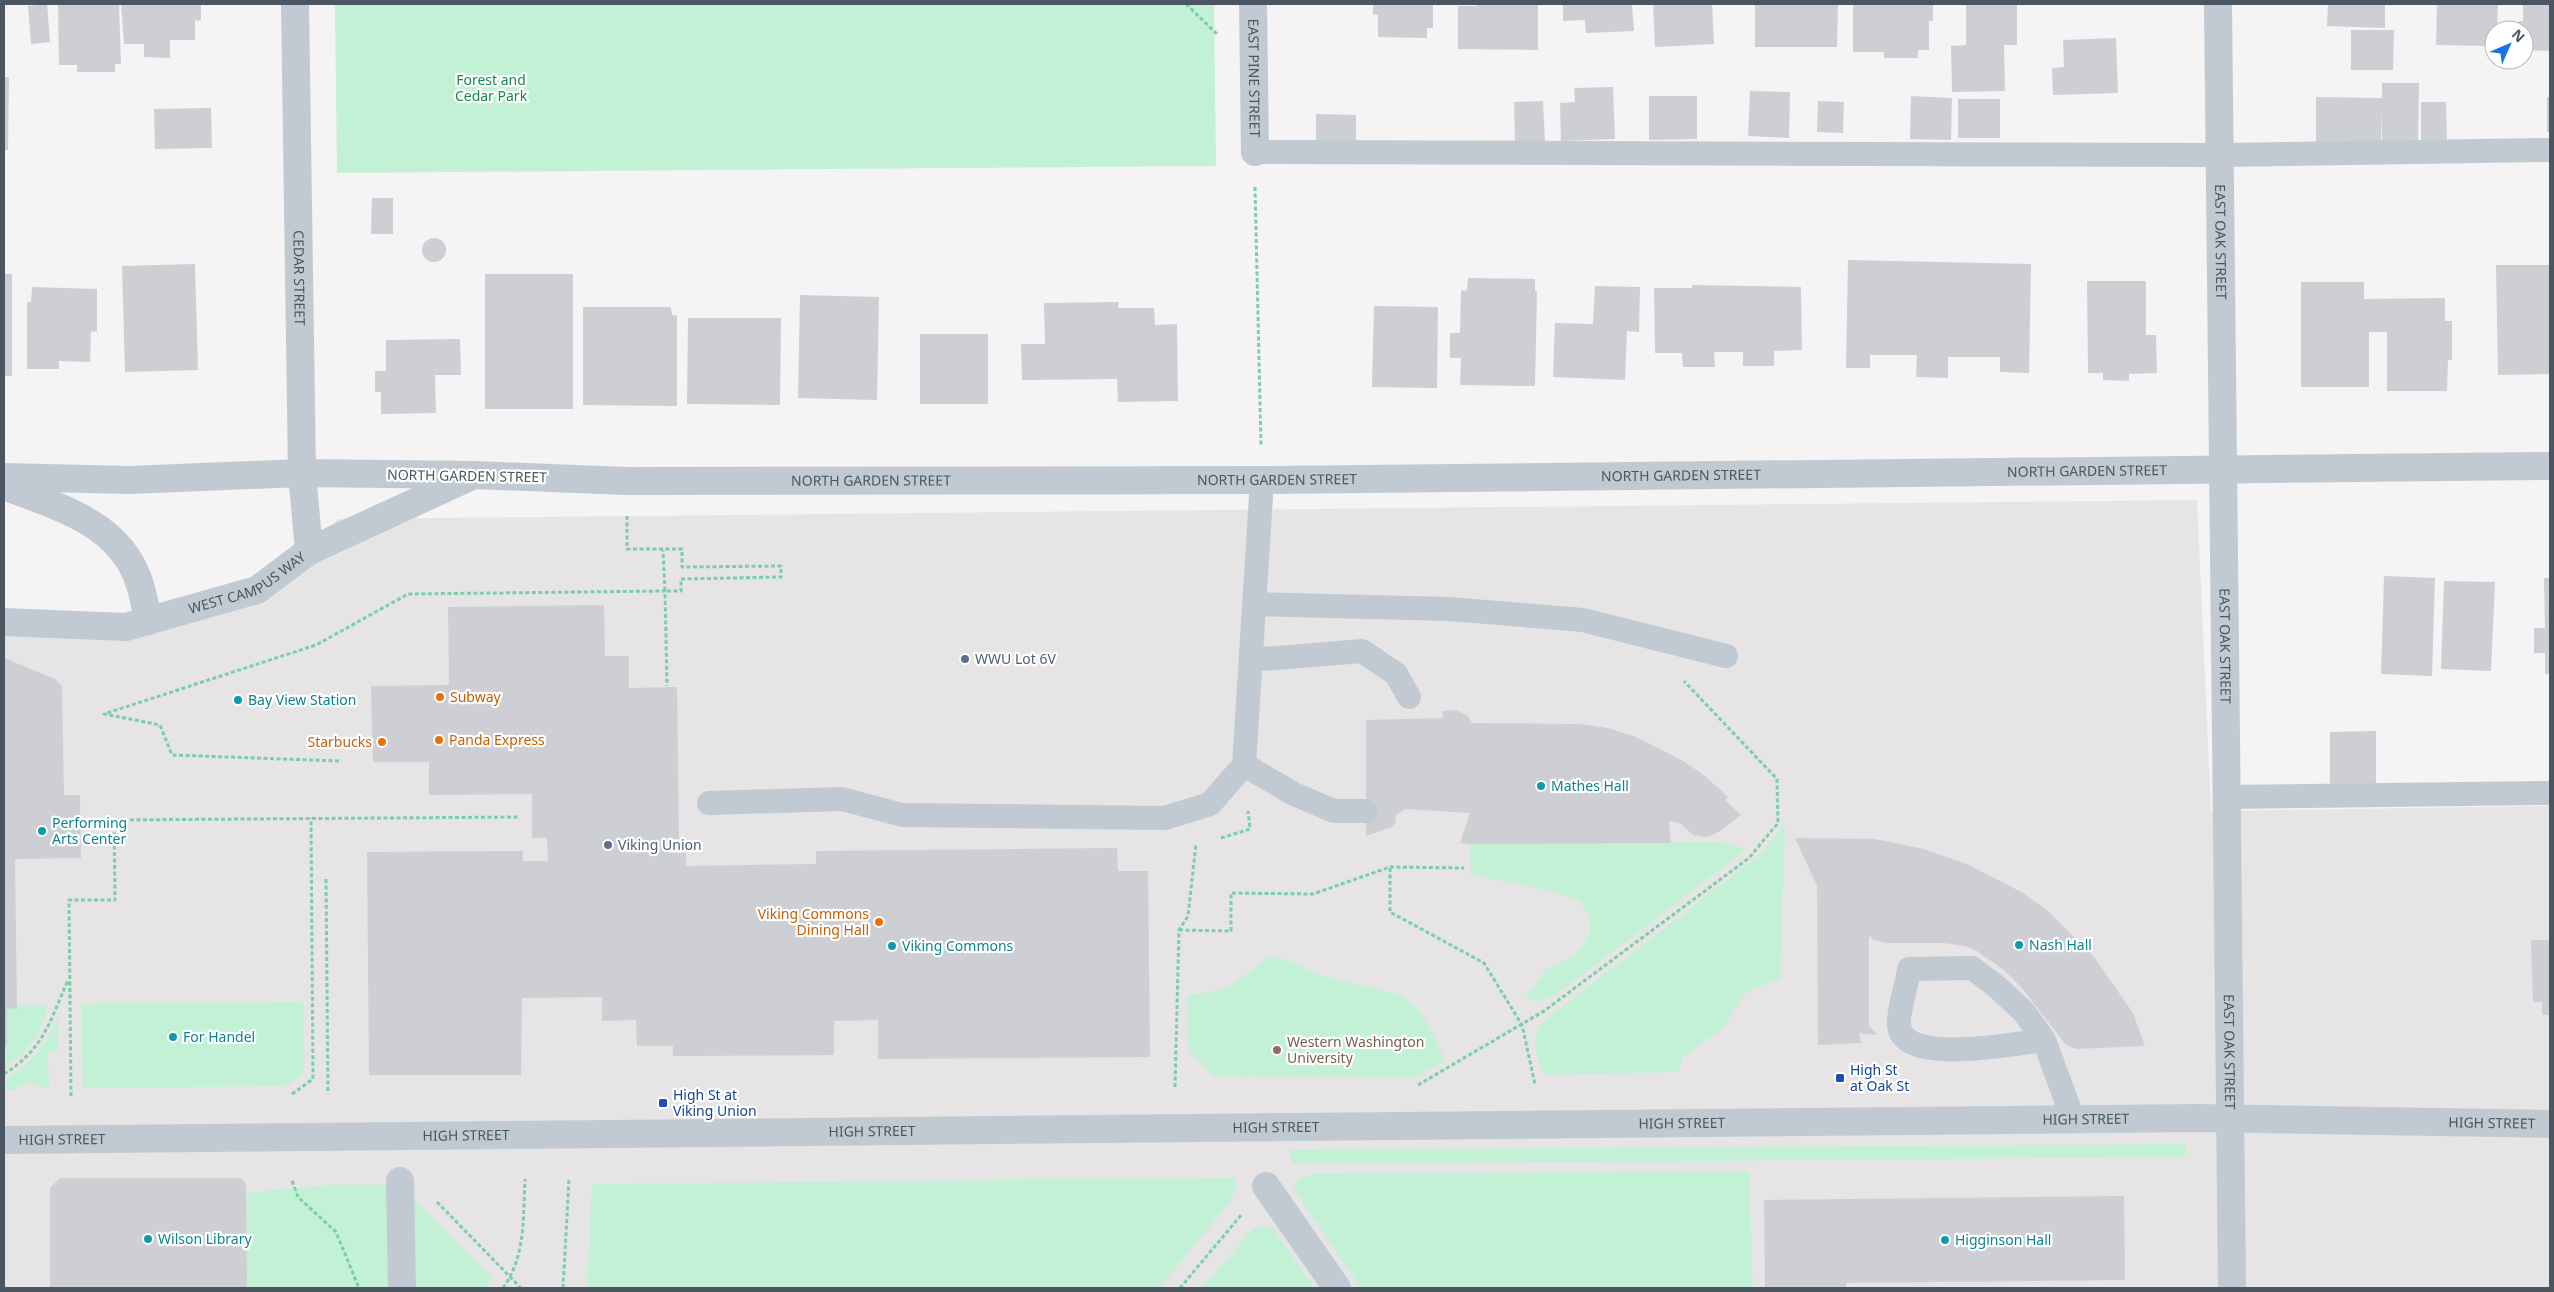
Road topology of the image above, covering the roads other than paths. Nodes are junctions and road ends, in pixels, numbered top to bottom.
1 (295, 4) edge
2 (1253, 4) edge
3 (2218, 4) edge
4 (2550, 150) edge
5 (1255, 152) joint
6 (2220, 155) junction
7 (2550, 466) edge
8 (2223, 468) junction
9 (302, 473) junction
10 (474, 474) junction
11 (4, 477) edge
12 (1262, 480) junction
13 (4, 486) edge
14 (309, 551) junction
15 (1254, 604) junction
16 (148, 621) junction
17 (4, 622) edge
18 (1726, 656) dead end
19 (1251, 660) junction
20 (1409, 696) dead end
21 (1244, 765) junction
22 (2550, 793) edge
23 (2227, 796) junction
24 (710, 803) dead end
25 (1366, 811) dead end
26 (2044, 1040) junction
27 (2230, 1118) junction
28 (2073, 1119) junction
29 (2550, 1124) edge
30 (4, 1140) edge
31 (400, 1181) dead end
32 (1266, 1186) road end
33 (402, 1288) edge
34 (1337, 1288) edge
35 (2232, 1288) edge

1 - 9 street, CEDAR STREET
2 - 5 street, EAST PINE STREET
3 - 6 street, EAST OAK STREET
4 - 6 lane
5 - 6 lane
6 - 8 street, EAST OAK STREET
7 - 8 street, NORTH GARDEN STREET
8 - 12 street, NORTH GARDEN STREET
8 - 23 street, EAST OAK STREET
9 - 10 street, NORTH GARDEN STREET
9 - 11 street, NORTH GARDEN STREET
9 - 14 street, CEDAR STREET
10 - 12 street, NORTH GARDEN STREET
10 - 14 street, WEST CAMPUS WAY
12 - 15 lane
13 - 16 street
14 - 16 street, WEST CAMPUS WAY
15 - 18 lane
15 - 19 lane
16 - 17 street, WEST CAMPUS WAY
19 - 20 lane
19 - 21 lane
21 - 24 lane
21 - 25 lane
22 - 23 lane
23 - 27 street, EAST OAK STREET
26 - 26 lane
26 - 28 lane
27 - 28 street, HIGH STREET
27 - 29 street, HIGH STREET
27 - 35 street, EAST OAK STREET
28 - 30 street, HIGH STREET
31 - 33 street
32 - 34 street

